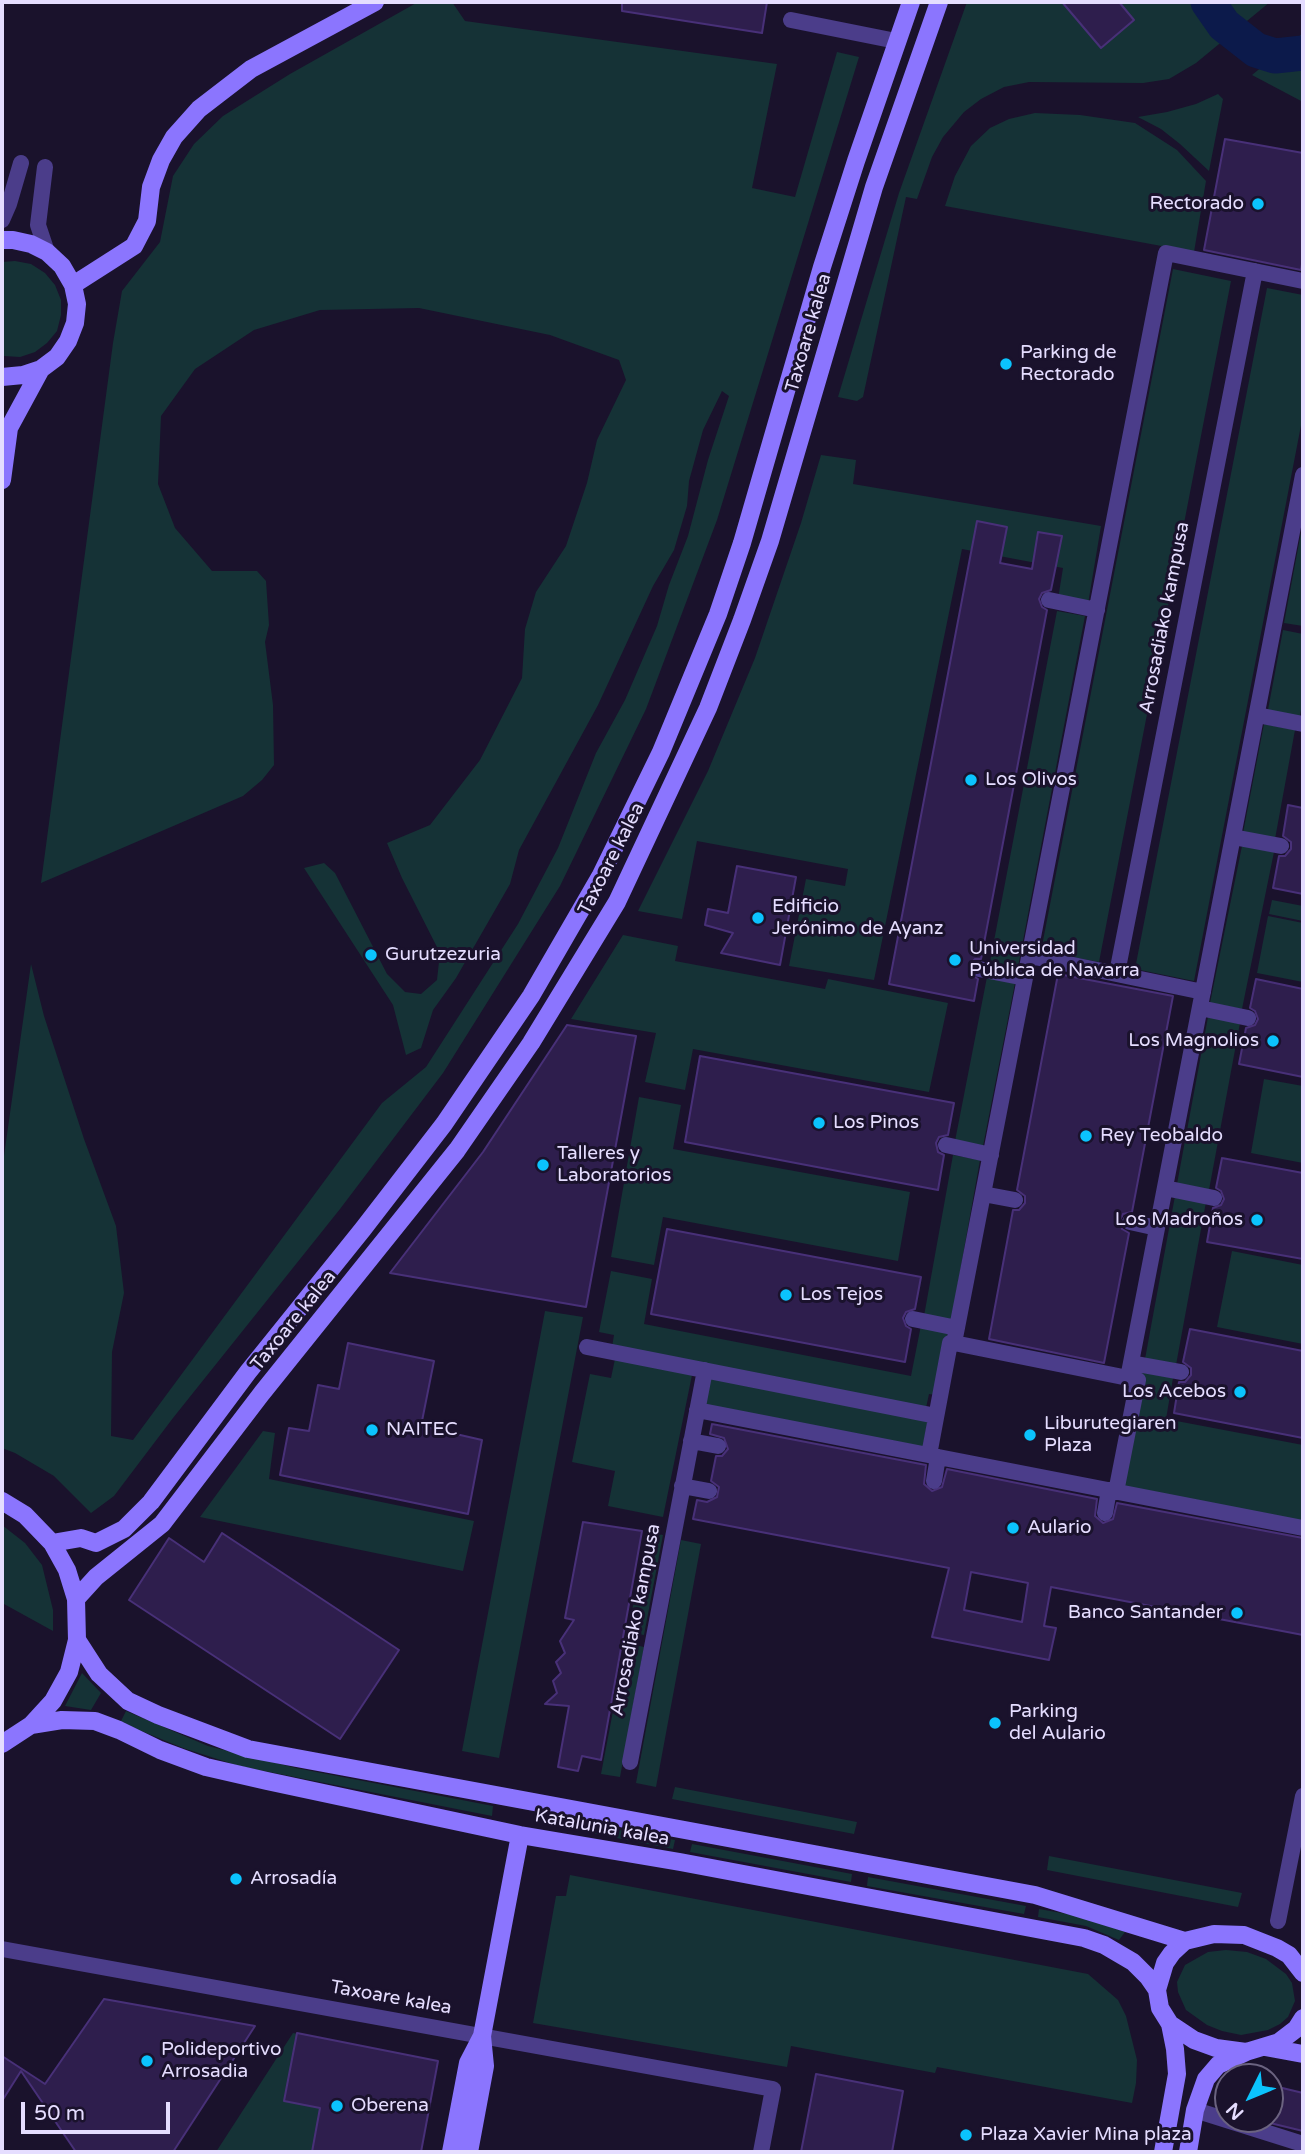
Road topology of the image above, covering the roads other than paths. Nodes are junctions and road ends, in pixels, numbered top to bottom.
1 (375, 2) edge
2 (911, 2) edge
3 (939, 2) edge
4 (791, 20) dead end
5 (897, 41) junction
6 (20, 163) dead end
7 (45, 167) dead end
8 (2, 220) edge
9 (2, 240) edge
10 (47, 252) junction
11 (1255, 271) junction
12 (1303, 281) edge
13 (73, 285) junction
14 (41, 369) junction
15 (2, 377) edge
16 (1303, 475) edge
17 (2, 480) edge
18 (1049, 600) dead end
19 (1097, 610) junction
20 (1257, 715) junction
21 (1303, 724) edge
22 (1233, 837) junction
23 (1281, 846) dead end
24 (1030, 956) junction
25 (979, 969) dead end
26 (1117, 973) junction
27 (1025, 978) junction
28 (1202, 1000) junction
29 (1248, 1018) dead end
30 (946, 1145) dead end
31 (991, 1155) junction
32 (1165, 1188) junction
33 (984, 1194) junction
34 (1214, 1198) dead end
35 (1015, 1200) dead end
36 (1130, 1222) dead end
37 (1157, 1228) junction
38 (913, 1320) dead end
39 (956, 1336) junction
40 (587, 1347) dead end
41 (705, 1370) junction
42 (1129, 1370) junction
43 (1181, 1372) dead end
44 (697, 1410) junction
45 (936, 1416) junction
46 (691, 1441) junction
47 (718, 1446) dead end
48 (933, 1456) junction
49 (934, 1481) dead end
50 (682, 1486) junction
51 (709, 1491) dead end
52 (1113, 1491) junction
53 (2, 1501) edge
54 (1105, 1513) dead end
55 (1303, 1528) edge
56 (52, 1543) junction
57 (76, 1599) junction
58 (77, 1640) junction
59 (31, 1726) junction
60 (2, 1744) edge
61 (630, 1762) dead end
62 (1303, 1796) edge
63 (520, 1835) junction
64 (1278, 1921) dead end
65 (1185, 1941) junction
66 (2, 1949) edge
67 (1296, 1955) edge
68 (1303, 1973) edge
69 (1157, 1990) junction
70 (1303, 2018) edge
71 (1170, 2024) junction
72 (482, 2036) junction
73 (1265, 2047) junction
74 (1246, 2052) junction
75 (1303, 2054) edge
76 (1195, 2110) junction
77 (1303, 2144) edge
78 (451, 2152) edge
79 (469, 2152) edge
80 (761, 2152) edge
81 (1163, 2152) edge
82 (1188, 2152) edge

1 - 13 street
2 - 5 street, Taxoare kalea
3 - 57 street, Taxoare kalea
4 - 5 street
5 - 56 street, Taxoare kalea
6 - 8 street
7 - 10 street
9 - 10 street
10 - 13 street
11 - 12 street
11 - 19 street
11 - 26 street, Arrosadiako kampusa
13 - 14 street
14 - 15 street
14 - 17 street
16 - 20 street
18 - 19 street
19 - 24 street
20 - 21 street
20 - 22 street
22 - 23 street
22 - 28 street
24 - 26 street
24 - 27 street
25 - 27 street
26 - 28 street
27 - 31 street
28 - 29 street
28 - 32 street
30 - 31 street
31 - 33 street
32 - 34 street
32 - 37 street
33 - 35 street
33 - 39 street
36 - 37 street
37 - 42 street
38 - 39 street
39 - 42 street
39 - 45 street
40 - 41 street
41 - 44 street, Arrosadiako kampusa
41 - 45 street
42 - 43 street
42 - 52 street
44 - 46 street, Arrosadiako kampusa
44 - 48 street
45 - 48 street
46 - 47 street
46 - 50 street, Arrosadiako kampusa
48 - 49 street
48 - 52 street
50 - 51 street
50 - 61 street, Arrosadiako kampusa
52 - 54 street
52 - 55 street
53 - 56 street
56 - 57 street
57 - 58 street
58 - 59 street
58 - 65 street, Katalunia kalea
59 - 60 street
59 - 63 street, Katalunia kalea
62 - 64 street
63 - 69 street, Katalunia kalea
63 - 72 street
65 - 67 street
65 - 69 street
66 - 72 street, Taxoare kalea
67 - 68 street
69 - 71 street
70 - 73 street
71 - 74 street
71 - 81 street
72 - 78 street
72 - 79 street
72 - 80 street, Taxoare kalea
73 - 74 street
73 - 75 street
74 - 76 street
76 - 77 street
76 - 82 street

